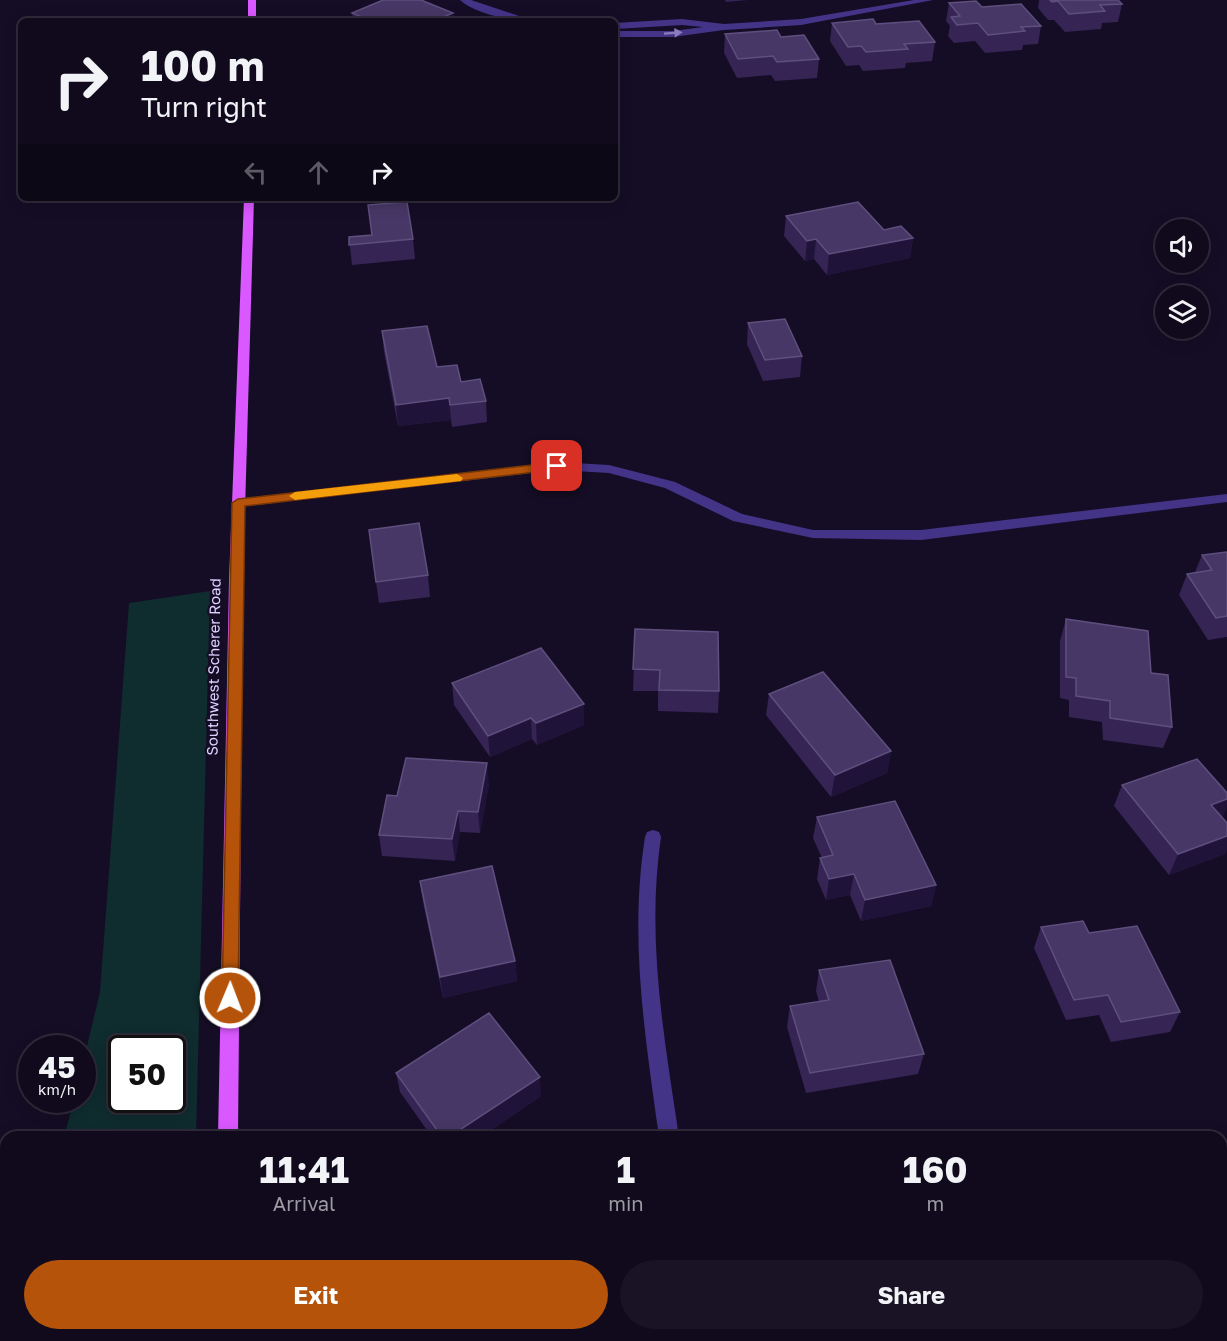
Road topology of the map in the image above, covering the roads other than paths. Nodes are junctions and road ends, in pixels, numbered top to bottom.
1 (252, 0) edge
2 (464, 0) edge
3 (929, 0) edge
4 (252, 18) edge
5 (517, 18) edge
6 (618, 26) edge
7 (724, 27) junction
8 (618, 34) edge
9 (249, 201) edge
10 (1227, 498) edge
11 (238, 503) junction
12 (653, 837) dead end
13 (228, 1131) edge
14 (668, 1131) edge

1 - 4 main road
2 - 5 street
3 - 7 street
6 - 7 street
8 -> 7 street
9 - 11 main road, Southwest Scherer Road
10 - 11 street
11 - 13 main road, Southwest Scherer Road
12 - 14 street

